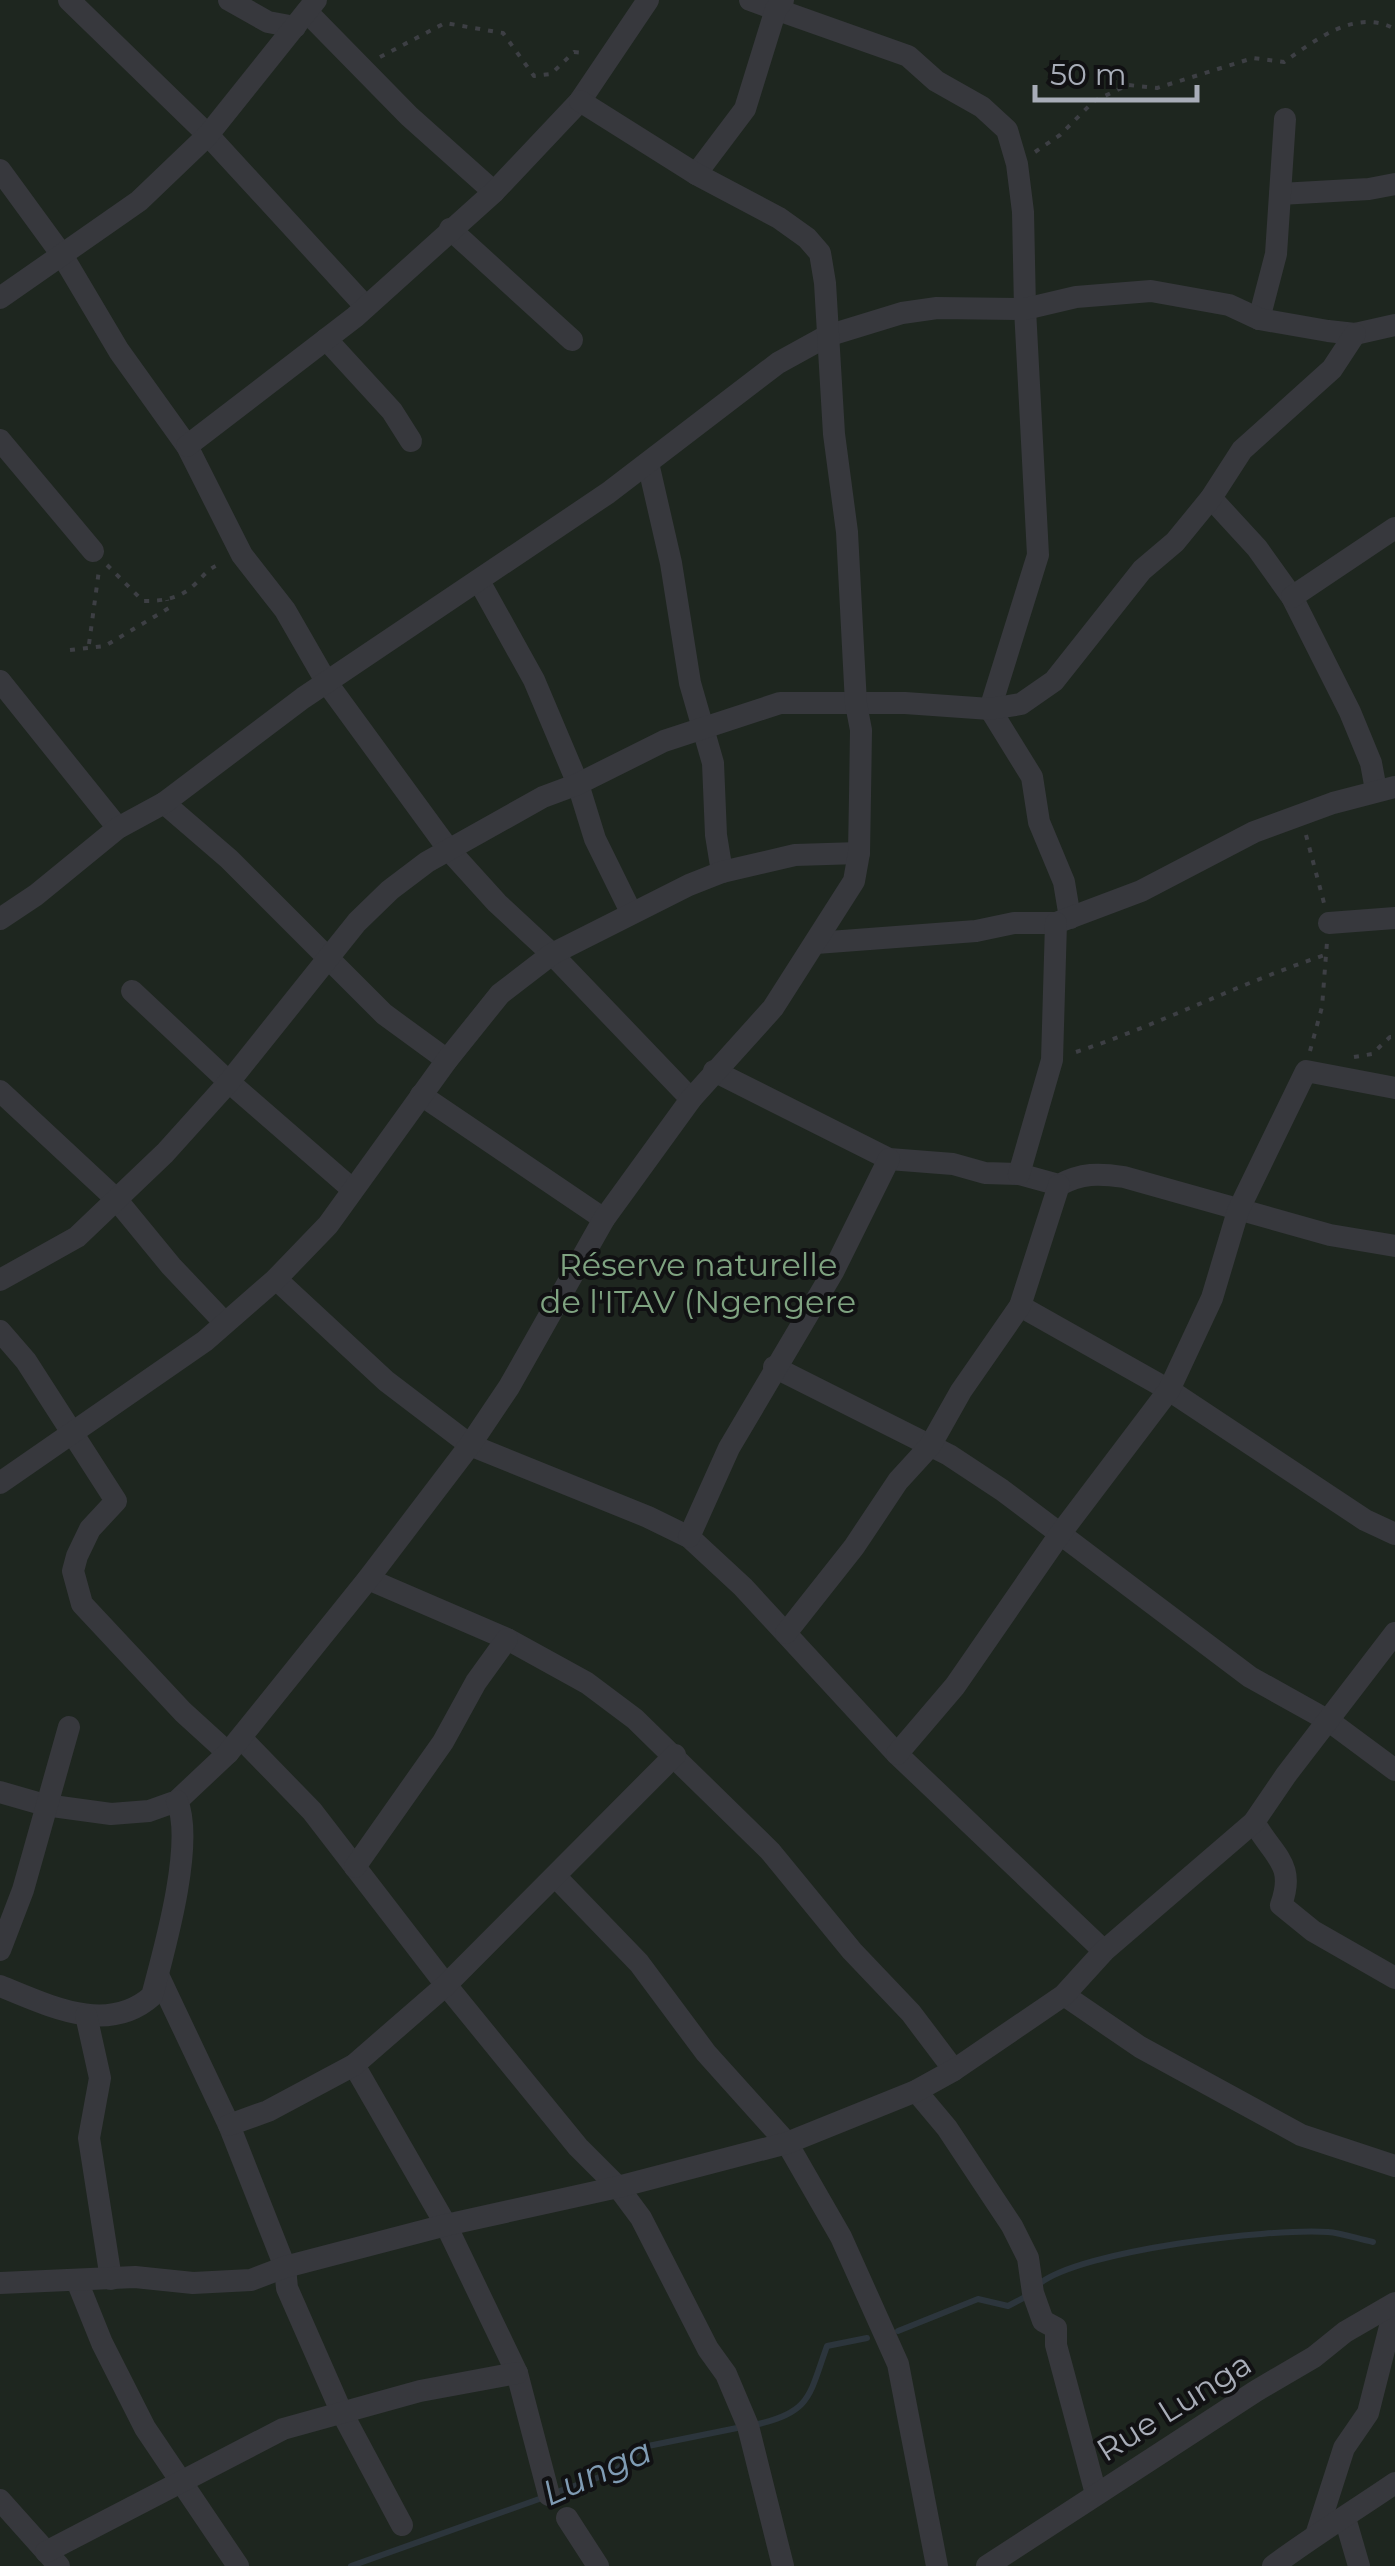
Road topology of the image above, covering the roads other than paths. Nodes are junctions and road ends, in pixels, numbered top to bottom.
1 (69, 0) edge
2 (229, 0) edge
3 (648, 0) edge
4 (750, 0) edge
5 (779, 5) edge
6 (306, 13) edge
7 (580, 101) junction
8 (1285, 119) dead end
9 (208, 135) junction
10 (0, 170) edge
11 (696, 174) junction
12 (1395, 184) edge
13 (494, 192) junction
14 (1280, 194) junction
15 (450, 229) junction
16 (62, 254) junction
17 (0, 298) edge
18 (366, 307) junction
19 (1025, 309) junction
20 (1260, 319) junction
21 (1395, 325) edge
22 (1355, 334) junction
23 (827, 336) junction
24 (326, 339) junction
25 (572, 340) dead end
26 (0, 440) edge
27 (411, 441) dead end
28 (187, 446) junction
29 (648, 463) junction
30 (1211, 498) junction
31 (1395, 528) edge
32 (93, 551) road end
33 (479, 582) junction
34 (1292, 597) junction
35 (0, 681) edge
36 (327, 683) junction
37 (856, 704) junction
38 (990, 709) junction
39 (702, 728) junction
40 (578, 784) junction
41 (1386, 789) edge
42 (164, 803) junction
43 (118, 828) junction
44 (449, 850) junction
45 (859, 852) junction
46 (722, 872) junction
47 (631, 912) junction
48 (1395, 918) edge
49 (0, 919) edge
50 (1063, 921) junction
51 (1329, 923) dead end
52 (816, 943) junction
53 (552, 954) junction
54 (328, 957) junction
55 (132, 991) dead end
56 (447, 1060) junction
57 (714, 1070) junction
58 (229, 1082) junction
59 (1395, 1088) edge
60 (0, 1091) edge
61 (421, 1095) junction
62 (691, 1099) junction
63 (889, 1159) junction
64 (1019, 1174) junction
65 (1059, 1186) junction
66 (352, 1189) junction
67 (116, 1199) junction
68 (1238, 1211) junction
69 (604, 1219) junction
70 (1395, 1246) edge
71 (276, 1278) junction
72 (0, 1280) edge
73 (1020, 1306) junction
74 (224, 1322) junction
75 (0, 1330) edge
76 (774, 1367) junction
77 (1169, 1390) junction
78 (73, 1434) junction
79 (470, 1444) junction
80 (930, 1446) junction
81 (0, 1483) edge
82 (1060, 1534) junction
83 (1395, 1534) edge
84 (689, 1537) junction
85 (368, 1578) junction
86 (786, 1633) junction
87 (1395, 1633) edge
88 (507, 1639) junction
89 (1328, 1721) junction
90 (69, 1727) dead end
91 (235, 1746) junction
92 (897, 1754) junction
93 (675, 1755) junction
94 (1395, 1770) edge
95 (0, 1792) edge
96 (177, 1800) junction
97 (46, 1805) junction
98 (1254, 1822) junction
99 (356, 1866) junction
100 (556, 1877) junction
101 (0, 1950) edge
102 (1104, 1951) junction
103 (158, 1974) junction
104 (1395, 1978) edge
105 (446, 1985) junction
106 (0, 1986) edge
107 (1064, 1995) junction
108 (86, 2015) junction
109 (354, 2065) junction
110 (954, 2070) junction
111 (916, 2091) junction
112 (229, 2125) junction
113 (787, 2143) junction
114 (1395, 2166) edge
115 (618, 2187) junction
116 (446, 2225) junction
117 (285, 2266) junction
118 (110, 2278) junction
119 (77, 2281) junction
120 (0, 2283) edge
121 (1395, 2305) edge
122 (517, 2373) junction
123 (341, 2410) junction
124 (182, 2480) junction
125 (1395, 2483) edge
126 (1096, 2494) junction
127 (550, 2495) dead end
128 (0, 2500) edge
129 (567, 2518) dead end
130 (1345, 2518) junction
131 (402, 2525) dead end
132 (1318, 2532) junction
133 (52, 2559) edge
134 (238, 2566) edge
135 (598, 2566) edge
136 (784, 2566) edge
137 (937, 2566) edge
138 (987, 2566) edge
139 (1274, 2566) edge
140 (1359, 2566) edge

1 - 9 street
2 - 6 street
3 - 7 street
4 - 5 street
5 - 11 street
5 - 19 street
6 - 9 street
6 - 13 street
7 - 11 street
7 - 13 street
8 - 14 street
9 - 16 street
9 - 18 street
10 - 16 street
11 - 23 street
12 - 14 street
13 - 15 street
14 - 20 street
15 - 18 street
15 - 25 street
16 - 17 street
16 - 28 street
18 - 24 street
19 - 20 street
19 - 23 street
19 - 38 street
20 - 22 street
21 - 22 street
22 - 30 street
23 - 29 street
23 - 37 street
24 - 27 street
24 - 28 street
26 - 32 street
28 - 36 street
29 - 33 street
29 - 39 street
30 - 34 street
30 - 38 street
31 - 34 street
33 - 36 street
33 - 40 street
34 - 41 street
35 - 43 street
36 - 42 street
36 - 44 street
37 - 38 street
37 - 39 street
37 - 45 street
38 - 50 street
39 - 40 street
39 - 46 street
40 - 44 street
40 - 47 street
41 - 50 street
42 - 43 street
42 - 54 street
43 - 49 street
44 - 53 street
44 - 54 street
45 - 46 street
45 - 52 street
46 - 47 street
47 - 53 street
48 - 51 street
50 - 52 street
50 - 64 street
52 - 57 street
53 - 56 street
53 - 62 street
54 - 56 street
54 - 58 street
55 - 58 street
56 - 61 street
57 - 62 street
57 - 63 street
58 - 66 street
58 - 67 street
59 - 68 street
60 - 67 street
61 - 66 street
61 - 69 street
62 - 69 street
63 - 64 street
63 - 76 street
64 - 65 street
65 - 68 street
65 - 73 street
66 - 71 street
67 - 72 street
67 - 74 street
68 - 70 street
68 - 77 street
69 - 79 street
71 - 74 street
71 - 79 street
73 - 77 street
73 - 80 street
74 - 78 street
75 - 78 street
76 - 80 street
76 - 84 street
77 - 82 street
77 - 83 street
78 - 81 street
78 - 91 street
79 - 84 street
79 - 85 street
80 - 82 street
80 - 86 street
82 - 89 street
82 - 92 street
84 - 86 street
85 - 88 street
85 - 91 street
86 - 92 street
87 - 89 street
88 - 93 street
88 - 99 street
89 - 94 street
89 - 98 street
90 - 97 street
91 - 96 street
91 - 99 street
92 - 102 street
93 - 100 street
93 - 110 street
95 - 97 street
96 - 97 street
96 - 103 street
97 - 101 street
98 - 102 street
98 - 104 street
99 - 105 street
100 - 105 street
100 - 113 street
102 - 107 street
103 - 108 street
103 - 112 street
105 - 109 street
105 - 115 street
106 - 108 street
107 - 110 street
107 - 114 street
108 - 118 street
109 - 112 street
109 - 116 street
110 - 111 street
111 - 113 street
111 - 126 street
112 - 117 street
113 - 115 street
113 - 137 street
115 - 116 street
115 - 136 street
116 - 117 street
116 - 122 street
117 - 118 street
117 - 123 street
118 - 119 street
119 - 120 street
119 - 124 street
121 - 126 street, Rue Lunga
121 - 132 street
122 - 123 street
122 - 127 street
123 - 124 street
123 - 131 street
124 - 133 street
124 - 134 street
125 - 130 street
126 - 138 street, Rue Lunga
128 - 133 street
129 - 135 street
130 - 132 street
130 - 140 street
132 - 139 street

